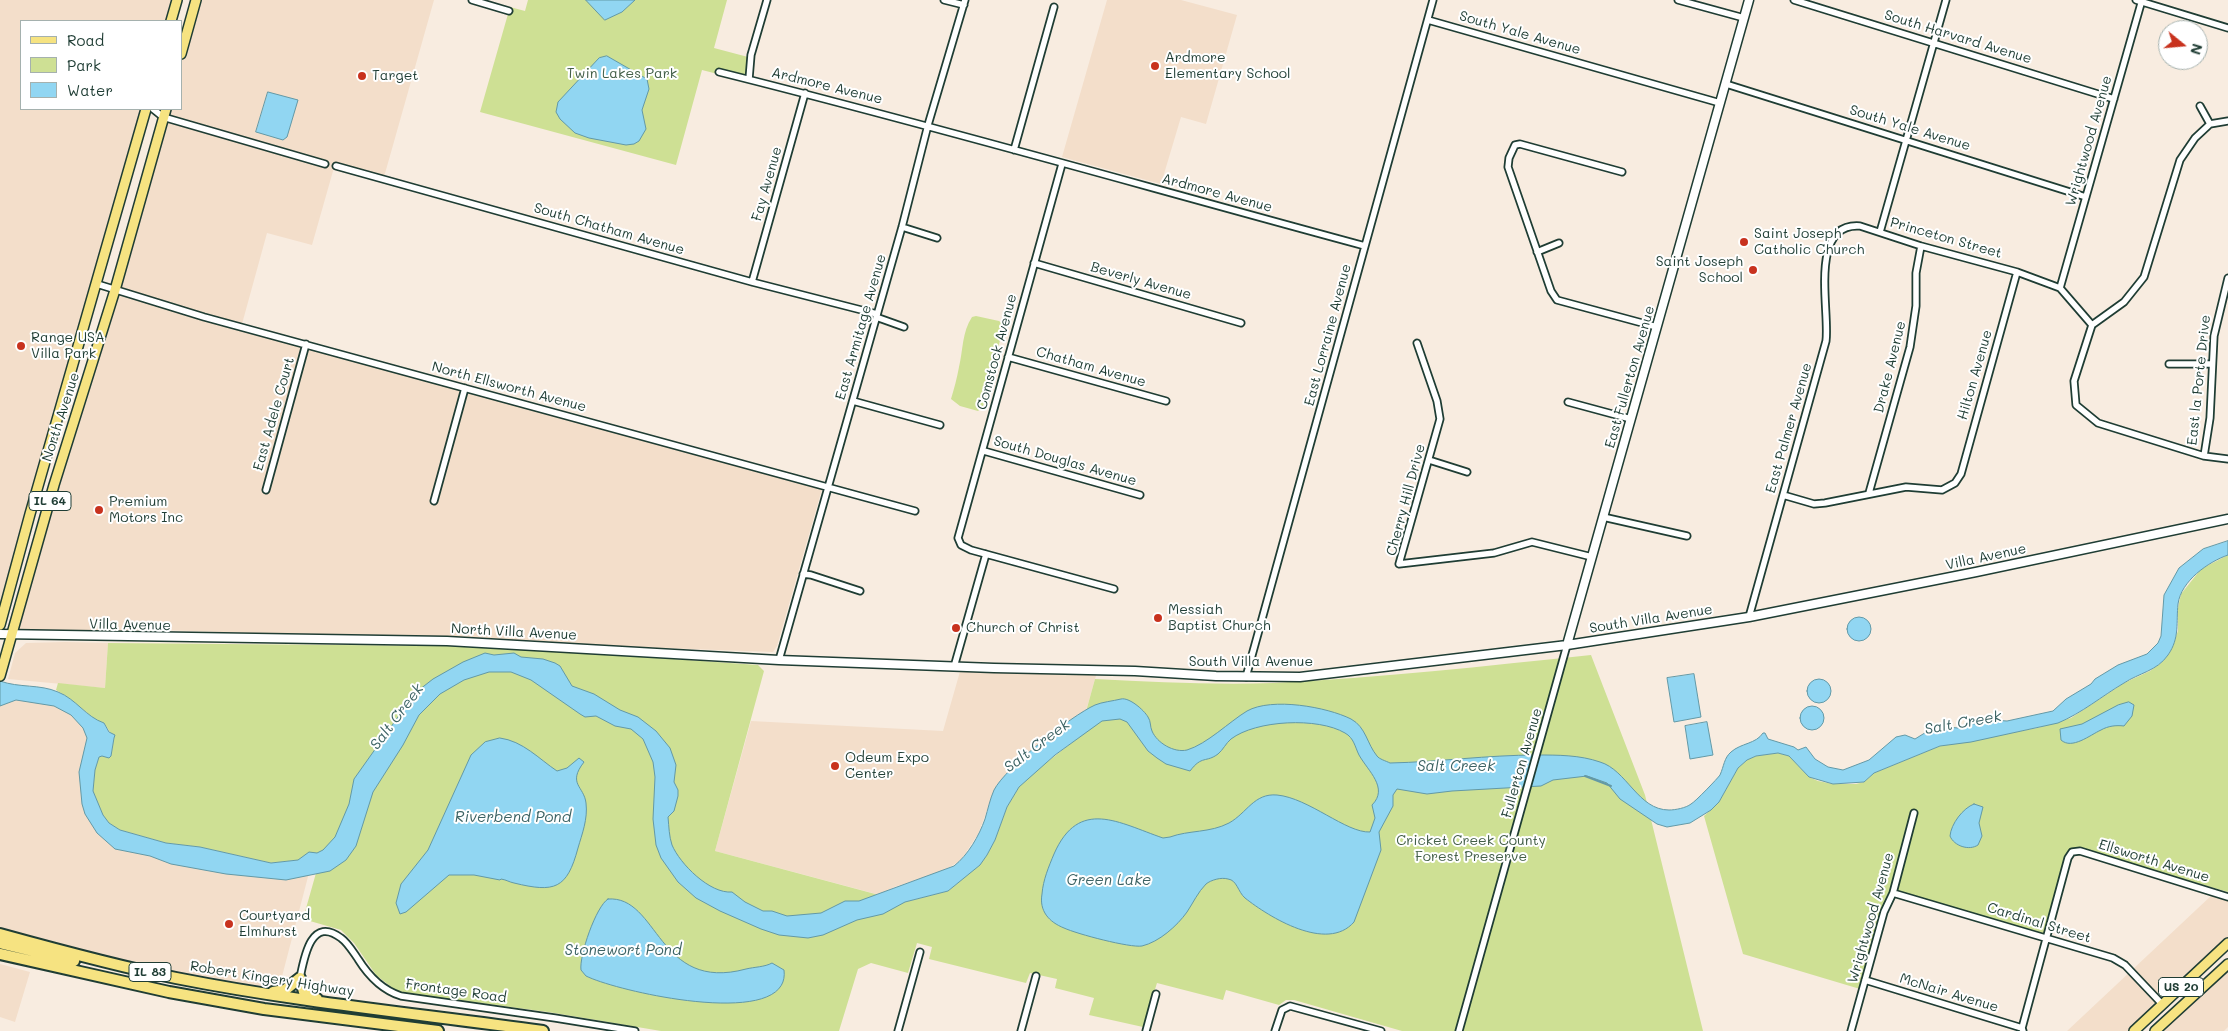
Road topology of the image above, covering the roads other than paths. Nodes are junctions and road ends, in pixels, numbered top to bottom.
1 (177, 0) edge
2 (196, 0) edge
3 (472, 0) edge
4 (767, 0) edge
5 (944, 0) edge
6 (1432, 0) edge
7 (1678, 0) edge
8 (1749, 0) edge
9 (1794, 0) edge
10 (1946, 0) edge
11 (2140, 0) edge
12 (965, 3) edge
13 (1054, 8) dead end
14 (509, 11) dead end
15 (1744, 18) junction
16 (171, 20) edge
17 (1428, 20) junction
18 (2228, 28) edge
19 (1934, 42) junction
20 (182, 50) edge
21 (719, 72) dead end
22 (749, 79) junction
23 (1726, 84) junction
24 (805, 93) junction
25 (2114, 99) junction
26 (1720, 103) junction
27 (2200, 106) dead end
28 (146, 110) edge
29 (165, 113) edge
30 (2228, 121) edge
31 (2210, 124) junction
32 (928, 125) junction
33 (1907, 140) junction
34 (1014, 150) junction
35 (325, 164) dead end
36 (1062, 164) junction
37 (336, 166) dead end
38 (1622, 172) dead end
39 (2086, 197) junction
40 (902, 227) junction
41 (1880, 232) junction
42 (937, 238) dead end
43 (1559, 243) dead end
44 (1830, 243) joint
45 (1365, 246) junction
46 (1921, 246) junction
47 (1537, 252) junction
48 (1034, 263) junction
49 (2017, 272) junction
50 (2228, 278) edge
51 (752, 282) junction
52 (97, 284) junction
53 (2060, 288) junction
54 (115, 290) junction
55 (876, 315) junction
56 (1241, 323) dead end
57 (2092, 325) junction
58 (904, 327) dead end
59 (1657, 327) junction
60 (1417, 343) dead end
61 (306, 344) junction
62 (1008, 357) junction
63 (2169, 364) dead end
64 (2211, 364) junction
65 (464, 388) junction
66 (853, 401) junction
67 (1166, 401) dead end
68 (1568, 402) dead end
69 (1631, 419) junction
70 (940, 425) dead end
71 (984, 451) junction
72 (2204, 456) junction
73 (2228, 459) edge
74 (1429, 460) junction
75 (1467, 472) dead end
76 (828, 488) junction
77 (266, 490) dead end
78 (1869, 493) junction
79 (1140, 495) dead end
80 (1783, 495) junction
81 (434, 500) dead end
82 (916, 511) dead end
83 (1603, 517) junction
84 (2228, 519) edge
85 (1687, 536) dead end
86 (986, 554) junction
87 (1592, 557) junction
88 (803, 574) junction
89 (1114, 589) dead end
90 (860, 592) dead end
91 (1749, 616) junction
92 (0, 625) edge
93 (0, 634) edge
94 (12, 635) junction
95 (248, 637) joint
96 (1567, 645) junction
97 (779, 660) junction
98 (954, 667) junction
99 (0, 675) edge
100 (1246, 677) junction
101 (1914, 813) dead end
102 (1893, 893) junction
103 (2228, 896) edge
104 (0, 934) edge
105 (2046, 938) junction
106 (0, 943) edge
107 (2228, 944) edge
108 (920, 952) dead end
109 (0, 954) edge
110 (112, 963) junction
111 (2228, 964) edge
112 (1036, 976) dead end
113 (300, 978) junction
114 (1865, 980) junction
115 (266, 993) junction
116 (1156, 994) dead end
117 (332, 1003) junction
118 (2162, 1004) junction
119 (2022, 1030) edge
120 (438, 1031) edge
121 (543, 1031) edge
122 (635, 1031) edge
123 (898, 1031) edge
124 (1021, 1031) edge
125 (1146, 1031) edge
126 (1275, 1031) edge
127 (1381, 1031) edge
128 (1459, 1031) edge
129 (1851, 1031) edge
130 (2134, 1031) edge
131 (2155, 1031) edge

1 - 16 main road
2 - 20 main road
3 - 14 street
4 - 22 street
5 - 12 street
6 - 17 street, East Lorraine Avenue
7 - 15 street
8 - 15 main road, East Fullerton Avenue
9 - 19 street, South Harvard Avenue
10 - 19 street
11 - 18 street
11 - 25 street, Wrightwood Avenue
12 - 32 street, East Armitage Avenue
13 - 34 street
15 - 23 main road, East Fullerton Avenue
17 - 26 street, South Yale Avenue
17 - 45 street, East Lorraine Avenue
19 - 25 street, South Harvard Avenue
19 - 33 street
21 - 22 street, Ardmore Avenue
22 - 24 street, Ardmore Avenue
23 - 26 main road, East Fullerton Avenue
23 - 33 street, South Yale Avenue
24 - 32 street, Ardmore Avenue
24 - 51 street, Fay Avenue
25 - 39 street, Wrightwood Avenue
26 - 59 main road, East Fullerton Avenue
27 - 31 street
28 - 52 main road, IL 64
29 - 35 street
29 - 54 main road, North Avenue / IL 64
30 - 31 street
31 - 57 street
32 - 34 street, Ardmore Avenue
32 - 40 street, East Armitage Avenue
33 - 39 street, South Yale Avenue
33 - 41 street
34 - 36 street, Ardmore Avenue
36 - 45 street, Ardmore Avenue
36 - 48 street, Comstock Avenue
37 - 51 street, South Chatham Avenue
38 - 47 street
39 - 53 street, Wrightwood Avenue
40 - 42 street
40 - 55 street, East Armitage Avenue
41 - 44 street, Princeton Street
41 - 46 street, Princeton Street
43 - 47 street
44 - 80 street, East Palmer Avenue
45 - 100 street, East Lorraine Avenue
46 - 49 street, Princeton Street
46 - 78 street, Drake Avenue
47 - 59 street
48 - 56 street, Beverly Avenue
48 - 62 street, Comstock Avenue
49 - 53 street, Princeton Street
49 - 78 street, Hilton Avenue
50 - 64 street, East la Porte Drive
51 - 55 street, South Chatham Avenue
52 - 54 street, North Ellsworth Avenue
52 - 92 main road, IL 64
53 - 57 street
54 - 61 street, North Ellsworth Avenue
54 - 94 main road, North Avenue / IL 64
55 - 58 street, South Chatham Avenue
55 - 66 street, East Armitage Avenue
57 - 72 street
59 - 69 main road, East Fullerton Avenue
60 - 74 street, Cherry Hill Drive
61 - 65 street, North Ellsworth Avenue
61 - 77 street, East Adele Court
62 - 67 street, Chatham Avenue
62 - 71 street, Comstock Avenue
63 - 64 street
64 - 72 street, East la Porte Drive
65 - 76 street, North Ellsworth Avenue
65 - 81 street
66 - 70 street
66 - 76 street, East Armitage Avenue
68 - 69 street
69 - 83 main road, East Fullerton Avenue
71 - 79 street, South Douglas Avenue
71 - 86 street, Comstock Avenue
72 - 73 street
74 - 75 street
74 - 87 street, Cherry Hill Drive
76 - 82 street, North Ellsworth Avenue
76 - 88 street, East Armitage Avenue
78 - 80 street
80 - 91 street, East Palmer Avenue
83 - 85 street
83 - 87 main road, East Fullerton Avenue
84 - 91 main road, Villa Avenue
86 - 89 street
86 - 98 street
87 - 96 main road, East Fullerton Avenue
88 - 90 street
88 - 97 street, East Armitage Avenue
91 - 96 main road, South Villa Avenue
93 - 94 main road
94 - 95 main road, Villa Avenue
94 - 99 main road, North Avenue / IL 64
95 - 97 main road, North Villa Avenue
96 - 100 main road, South Villa Avenue
96 - 128 street, Fullerton Avenue
97 - 98 main road, South Villa Avenue
98 - 100 main road, South Villa Avenue
101 - 102 street, Wrightwood Avenue
102 - 105 street, Cardinal Street
102 - 114 street, Wrightwood Avenue
103 - 105 street, Ellsworth Avenue
104 - 110 highway, Robert Kingery Highway / IL 83
105 - 118 street, Cardinal Street
105 - 119 street
106 - 110 highway
107 - 118 main road, US 20
108 - 123 street
109 - 120 highway, IL 83
110 - 115 highway, Robert Kingery Highway / IL 83
111 - 131 main road, US 20
112 - 124 street
113 - 115 highway
113 - 117 highway
113 - 122 street, Frontage Road
114 - 119 street, McNair Avenue
114 - 129 street, Wrightwood Avenue
115 - 117 highway, Robert Kingery Highway / IL 83
116 - 125 street
117 - 121 highway, Robert Kingery Highway / IL 83
118 - 130 main road, US 20
126 - 127 street

